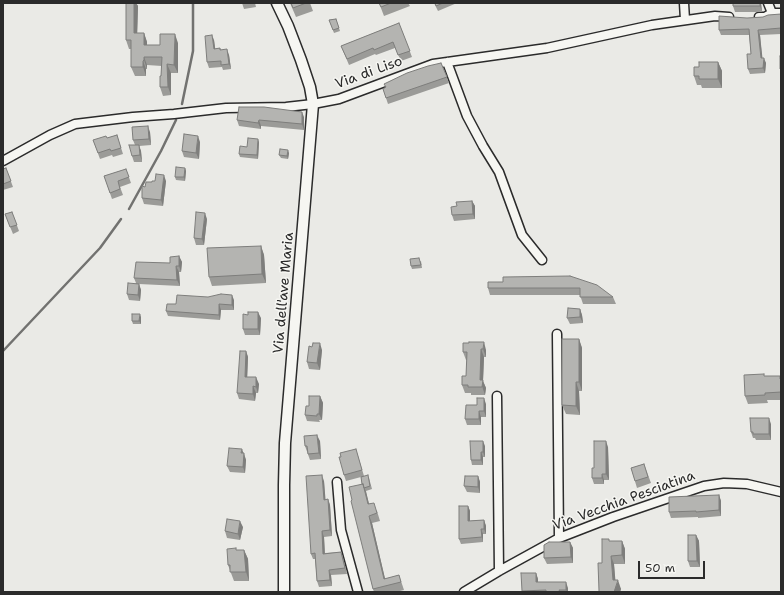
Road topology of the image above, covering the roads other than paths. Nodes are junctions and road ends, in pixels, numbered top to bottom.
1 (277, 3) edge
2 (684, 3) edge
3 (768, 3) edge
4 (772, 13) junction
5 (781, 13) edge
6 (735, 17) edge
7 (749, 18) edge
8 (685, 20) junction
9 (447, 62) junction
10 (313, 104) junction
11 (3, 161) edge
12 (542, 260) dead end
13 (557, 334) dead end
14 (497, 396) dead end
15 (337, 482) dead end
16 (781, 492) edge
17 (559, 538) junction
18 (499, 571) junction
19 (284, 592) edge
20 (358, 592) edge
21 (464, 592) edge

1 - 10 street, Via dell'ave Maria
2 - 8 street
3 - 4 street
4 - 5 street
4 - 7 street
6 - 8 street, Via di Liso
8 - 9 street, Via di Liso
9 - 10 street, Via di Liso
9 - 12 street
10 - 11 street, Via di Liso
10 - 19 street, Via dell'ave Maria
13 - 17 street
14 - 18 street
15 - 20 street
16 - 17 street, Via Vecchia Pesciatina
17 - 18 street, Via Vecchia Pesciatina
18 - 21 street, Via Vecchia Pesciatina

